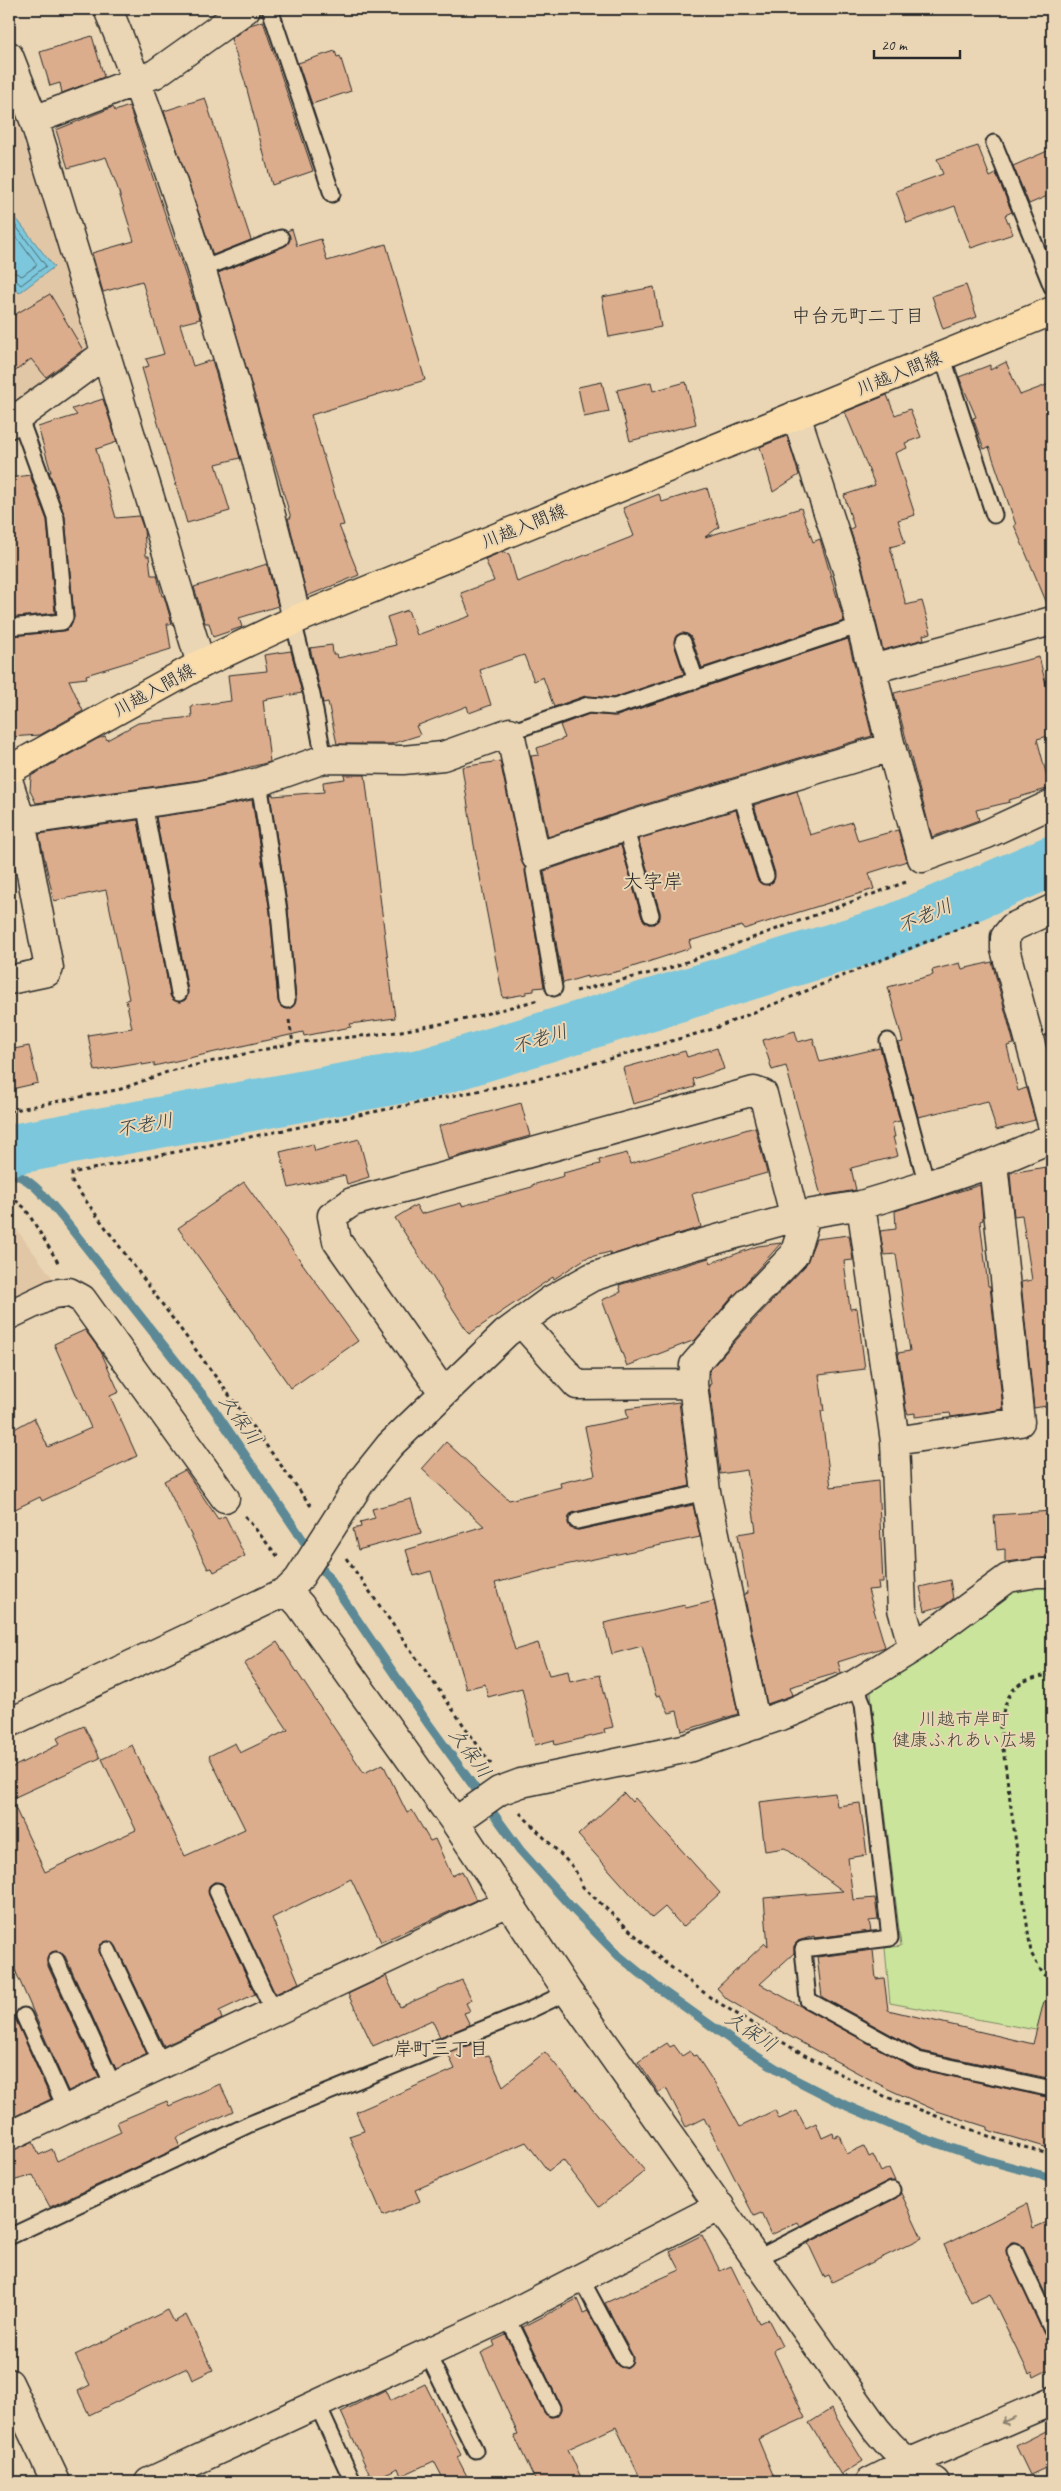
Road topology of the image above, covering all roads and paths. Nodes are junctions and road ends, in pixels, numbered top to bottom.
1 (108, 9) edge
2 (246, 9) edge
3 (270, 9) edge
4 (9, 56) edge
5 (137, 82) junction
6 (34, 120) junction
7 (994, 143) dead end
8 (332, 194) dead end
9 (281, 238) dead end
10 (200, 270) junction
11 (1052, 287) edge
12 (1052, 311) edge
13 (106, 354) junction
14 (942, 355) junction
15 (796, 415) junction
16 (14, 420) edge
17 (994, 515) dead end
18 (295, 620) junction
19 (1052, 621) edge
20 (861, 625) junction
21 (9, 627) edge
22 (684, 642) dead end
23 (201, 664) junction
24 (872, 669) junction
25 (696, 681) junction
26 (510, 732) junction
27 (891, 747) junction
28 (324, 760) junction
29 (9, 770) edge
30 (259, 782) junction
31 (9, 783) edge
32 (740, 792) junction
33 (144, 803) junction
34 (1052, 804) edge
35 (22, 821) junction
36 (625, 827) junction
37 (536, 857) junction
38 (766, 876) dead end
39 (910, 881) dead end
40 (1052, 909) edge
41 (651, 915) dead end
42 (984, 918) dead end
43 (9, 980) edge
44 (180, 992) dead end
45 (574, 992) dead end
46 (550, 993) joint
47 (287, 1000) dead end
48 (888, 1041) dead end
49 (9, 1111) edge
50 (1052, 1124) edge
51 (1052, 1138) edge
52 (993, 1163) junction
53 (927, 1185) junction
54 (9, 1195) edge
55 (862, 1205) junction
56 (801, 1216) junction
57 (69, 1292) junction
58 (9, 1315) edge
59 (522, 1323) junction
60 (693, 1384) junction
61 (443, 1392) junction
62 (895, 1441) junction
63 (706, 1492) junction
64 (225, 1498) joint
65 (311, 1507) dead end
66 (577, 1521) dead end
67 (332, 1547) junction
68 (280, 1560) dead end
69 (1052, 1573) edge
70 (292, 1586) junction
71 (913, 1648) junction
72 (1052, 1675) edge
73 (855, 1684) junction
74 (9, 1723) edge
75 (756, 1724) junction
76 (503, 1789) junction
77 (462, 1818) junction
78 (217, 1891) dead end
79 (508, 1902) junction
80 (108, 1950) dead end
81 (56, 1960) dead end
82 (1052, 1980) edge
83 (568, 1992) junction
84 (274, 2013) junction
85 (24, 2016) dead end
86 (162, 2065) junction
87 (114, 2087) junction
88 (1052, 2090) edge
89 (66, 2109) junction
90 (9, 2136) edge
91 (1052, 2155) edge
92 (892, 2190) dead end
93 (720, 2206) junction
94 (9, 2237) edge
95 (1015, 2251) dead end
96 (756, 2259) junction
97 (580, 2277) junction
98 (508, 2316) junction
99 (1052, 2330) edge
100 (427, 2353) junction
101 (624, 2359) dead end
102 (9, 2383) edge
103 (1052, 2401) edge
104 (317, 2404) junction
105 (552, 2408) dead end
106 (475, 2450) dead end
107 (908, 2463) junction
108 (56, 2482) edge
109 (150, 2482) edge
110 (353, 2482) edge
111 (870, 2482) edge
112 (935, 2482) edge

1 - 5 street
2 - 5 street
3 - 8 lane
4 - 6 street
5 - 6 street
5 - 10 street
6 - 13 street
7 - 11 lane
9 - 10 lane
10 - 18 street
12 - 14 main road, 川越入間線
13 - 16 street
13 - 23 street
14 - 15 main road, 川越入間線
14 - 17 lane
15 - 18 main road, 川越入間線
15 - 20 street
16 - 21 lane
18 - 23 main road, 川越入間線
18 - 28 lane
19 - 24 street
20 - 24 street
20 - 25 lane
22 - 25 lane
23 - 29 main road, 川越入間線
24 - 27 street
25 - 26 lane
26 - 28 street
26 - 37 street
27 - 32 street
27 - 34 street
28 - 30 street
30 - 33 street
30 - 47 lane
31 - 35 street
32 - 36 street
32 - 38 lane
33 - 35 street
33 - 44 lane
35 - 43 street
36 - 37 street
36 - 41 lane
37 - 46 lane
39 - 45 path
40 - 50 street
42 - 65 path
46 - 49 path
48 - 53 lane
51 - 52 street
52 - 53 street
52 - 62 street
53 - 55 street
54 - 57 path
55 - 56 street
55 - 62 street
56 - 59 street
56 - 60 street
56 - 61 street
57 - 58 street
57 - 64 street
59 - 60 street
59 - 61 street
60 - 63 street
61 - 67 street
62 - 71 street
63 - 66 lane
63 - 75 street
64 - 68 path
67 - 70 street
67 - 76 path
69 - 71 street
70 - 74 street
70 - 77 street
71 - 73 street
72 - 82 path
73 - 75 street
73 - 88 lane
75 - 76 street
76 - 77 street
76 - 91 path
77 - 79 street
78 - 84 lane
79 - 83 street
79 - 84 street
80 - 86 lane
81 - 87 lane
83 - 93 street
83 - 94 lane
84 - 86 street
85 - 89 lane
86 - 87 street
87 - 89 street
89 - 90 street
92 - 96 lane
93 - 96 street
93 - 97 street
95 - 99 lane
96 - 107 street
97 - 98 street
97 - 101 lane
98 - 100 street
98 - 105 lane
100 - 104 street
100 - 106 lane
102 - 108 street
103 -> 107 street
104 - 109 street
104 - 110 lane
107 - 111 street
107 - 112 street

